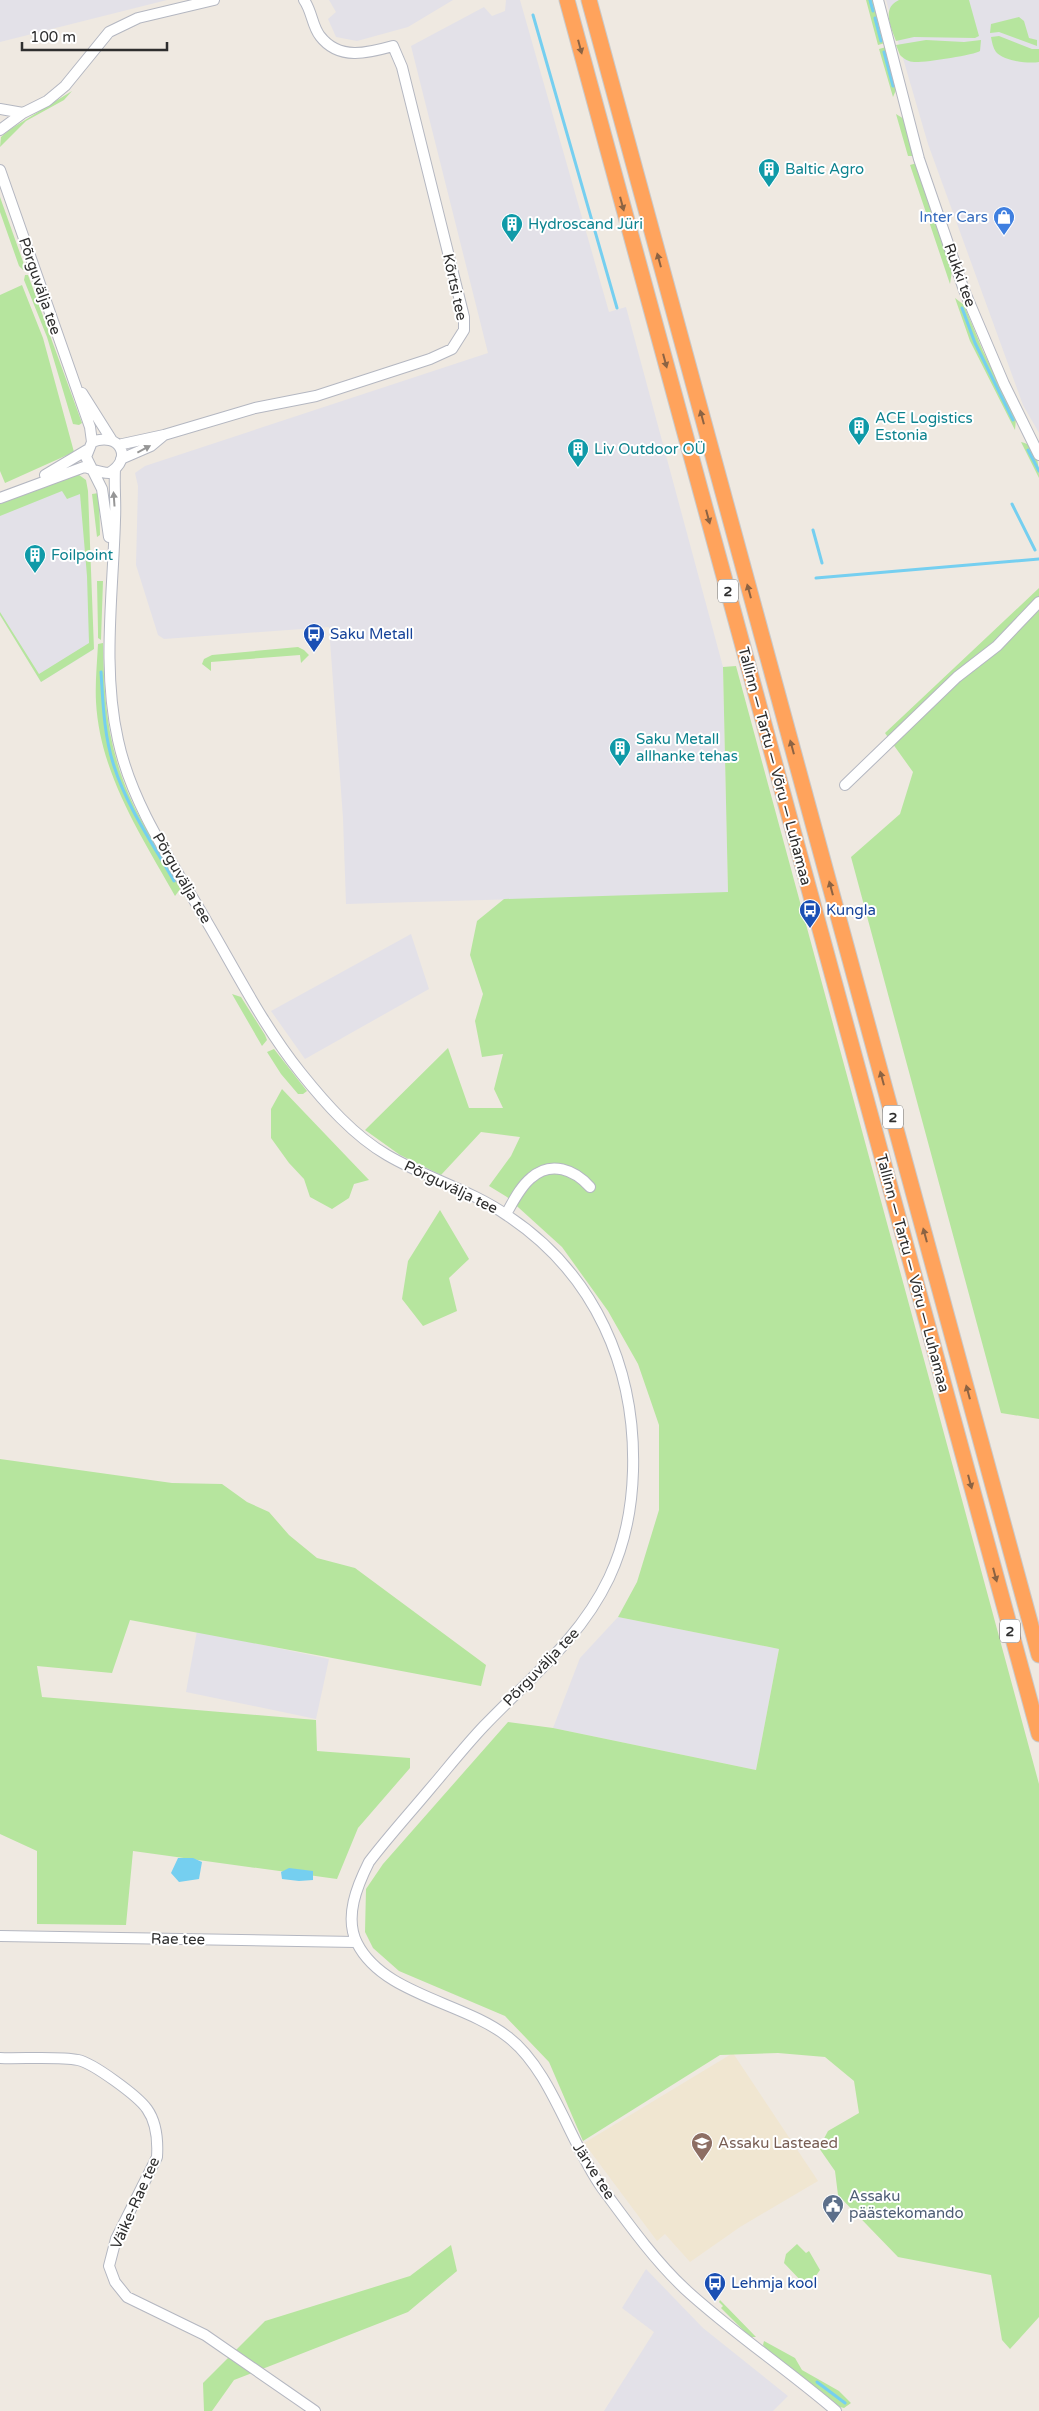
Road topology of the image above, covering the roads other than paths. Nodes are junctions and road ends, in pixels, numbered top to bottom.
1 (214, 0) edge
2 (304, 0) edge
3 (567, 0) edge
4 (589, 0) edge
5 (878, 0) edge
6 (0, 109) edge
7 (23, 113) junction
8 (0, 114) edge
9 (0, 126) edge
10 (0, 130) edge
11 (0, 170) edge
12 (0, 182) edge
13 (8, 196) junction
14 (72, 376) junction
15 (164, 435) junction
16 (115, 442) junction
17 (90, 446) junction
18 (1039, 455) edge
19 (121, 460) junction
20 (92, 469) junction
21 (115, 469) junction
22 (20, 489) junction
23 (0, 498) edge
24 (112, 564) junction
25 (1039, 602) edge
26 (845, 786) dead end
27 (590, 1187) dead end
28 (506, 1214) junction
29 (1039, 1655) edge
30 (1039, 1734) edge
31 (0, 1936) edge
32 (356, 1942) junction
33 (0, 2058) edge
34 (315, 2411) edge
35 (836, 2411) edge

1 - 7 street
2 - 15 street, Kõrtsi tee
3 -> 30 highway, Tallinn — Tartu — Võru — Luhamaa / 2
29 -> 4 highway, Tallinn — Tartu — Võru — Luhamaa / 2
5 - 18 street, Rukki tee
6 - 7 street
7 - 10 street
8 - 9 street
11 - 13 street, Põrguvälja tee
12 - 13 street, Põrguvälja tee
13 - 14 street, Põrguvälja tee
14 - 16 street, Põrguvälja tee
14 - 17 street, Põrguvälja tee
15 - 16 street, Kõrtsi tee
19 -> 15 street, Kõrtsi tee
16 - 17 street
16 - 19 street
17 - 20 street
17 - 22 street
19 - 21 street
20 - 21 street
20 - 22 street
20 - 24 street, Põrguvälja tee
24 -> 21 street, Põrguvälja tee
22 - 23 street
24 - 28 street, Põrguvälja tee
25 - 26 street
27 - 28 street
28 - 32 street, Põrguvälja tee
31 - 32 street, Rae tee
32 - 35 street, Järve tee
33 - 34 street, Väike-Rae tee

